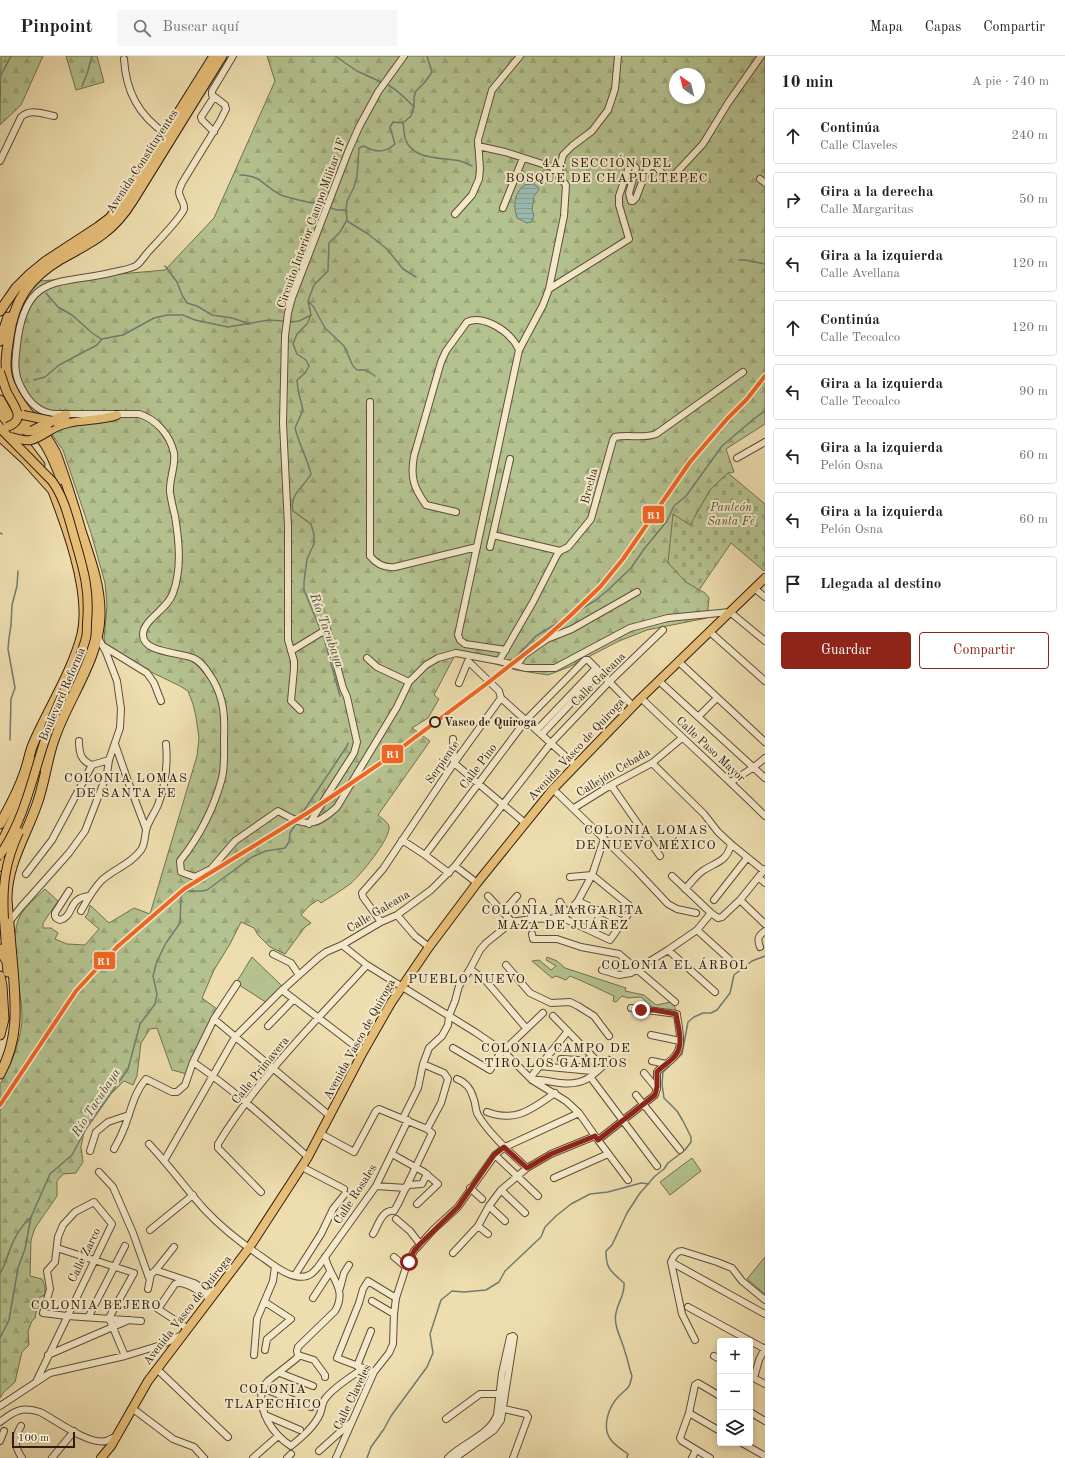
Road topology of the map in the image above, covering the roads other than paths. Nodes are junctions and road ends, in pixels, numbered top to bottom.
1 (214, 56) edge
2 (222, 56) edge
3 (233, 56) edge
4 (404, 56) edge
5 (520, 56) edge
6 (618, 56) edge
7 (761, 56) edge
8 (124, 59) dead end
9 (214, 97) junction
10 (54, 116) dead end
11 (214, 132) junction
12 (166, 134) junction
13 (478, 146) junction
14 (523, 158) junction
15 (0, 160) edge
16 (558, 175) junction
17 (503, 208) dead end
18 (455, 214) dead end
19 (549, 289) junction
20 (18, 301) junction
21 (0, 311) edge
22 (0, 341) edge
23 (520, 350) junction
24 (0, 371) edge
25 (743, 372) dead end
26 (0, 400) edge
27 (370, 402) dead end
28 (10, 410) dead end
29 (0, 412) edge
30 (66, 415) junction
31 (117, 415) joint
32 (22, 416) junction
33 (99, 417) junction
34 (52, 421) junction
35 (0, 428) edge
36 (32, 431) junction
37 (4, 436) edge
38 (50, 441) junction
39 (765, 442) edge
40 (27, 448) junction
41 (737, 458) dead end
42 (510, 459) dead end
43 (54, 493) junction
44 (456, 512) dead end
45 (493, 535) junction
46 (477, 547) junction
47 (490, 547) dead end
48 (560, 551) junction
49 (765, 578) edge
50 (755, 589) junction
51 (637, 592) dead end
52 (765, 598) edge
53 (730, 612) junction
54 (663, 630) dead end
55 (710, 632) junction
56 (98, 636) junction
57 (765, 641) edge
58 (103, 646) junction
59 (506, 650) junction
60 (291, 651) junction
61 (367, 658) dead end
62 (500, 661) junction
63 (679, 662) junction
64 (517, 665) junction
65 (598, 670) junction
66 (659, 680) junction
67 (765, 681) edge
68 (409, 682) junction
69 (609, 682) junction
70 (459, 683) dead end
71 (501, 698) junction
72 (641, 698) junction
73 (717, 698) junction
74 (161, 701) dead end
75 (633, 706) junction
76 (300, 710) dead end
77 (698, 717) junction
78 (45, 720) junction
79 (526, 720) junction
80 (539, 732) junction
81 (682, 738) junction
82 (453, 739) dead end
83 (79, 741) dead end
84 (765, 742) edge
85 (551, 743) junction
86 (115, 744) junction
87 (166, 744) dead end
88 (765, 758) edge
89 (110, 760) junction
90 (454, 763) junction
91 (652, 763) junction
92 (92, 765) junction
93 (575, 765) junction
94 (754, 767) junction
95 (765, 778) edge
96 (731, 782) junction
97 (479, 783) junction
98 (611, 785) junction
99 (552, 789) junction
100 (503, 804) junction
101 (574, 808) junction
102 (765, 816) edge
103 (306, 823) junction
104 (525, 823) junction
105 (0, 824) edge
106 (146, 829) junction
107 (604, 839) junction
108 (22, 840) junction
109 (402, 840) junction
110 (731, 844) junction
111 (0, 845) edge
112 (425, 854) junction
113 (0, 855) edge
114 (660, 856) dead end
115 (747, 858) junction
116 (455, 866) junction
117 (0, 868) edge
118 (764, 870) edge
119 (449, 873) junction
120 (26, 874) dead end
121 (592, 875) junction
122 (672, 876) dead end
123 (570, 877) dead end
124 (759, 878) junction
125 (477, 883) junction
126 (765, 883) edge
127 (685, 888) junction
128 (69, 891) dead end
129 (89, 896) junction
130 (488, 896) dead end
131 (517, 896) dead end
132 (714, 900) dead end
133 (740, 900) junction
134 (578, 901) junction
135 (532, 902) dead end
136 (560, 902) dead end
137 (81, 911) dead end
138 (503, 912) junction
139 (696, 913) dead end
140 (712, 913) junction
141 (397, 915) junction
142 (565, 916) junction
143 (531, 919) junction
144 (9, 922) junction
145 (382, 922) junction
146 (512, 922) junction
147 (623, 922) junction
148 (765, 924) edge
149 (697, 930) junction
150 (765, 931) edge
151 (532, 934) dead end
152 (342, 945) junction
153 (429, 947) junction
154 (760, 947) dead end
155 (0, 949) edge
156 (668, 950) junction
157 (273, 954) dead end
158 (729, 960) dead end
159 (7, 962) junction
160 (367, 965) junction
161 (506, 965) dead end
162 (470, 969) junction
163 (638, 969) junction
164 (602, 970) dead end
165 (299, 975) junction
166 (0, 976) edge
167 (237, 984) dead end
168 (401, 986) junction
169 (282, 990) junction
170 (715, 992) dead end
171 (294, 999) junction
172 (675, 1002) dead end
173 (631, 1008) dead end
174 (543, 1013) dead end
175 (449, 1016) junction
176 (553, 1016) dead end
177 (318, 1018) junction
178 (214, 1019) junction
179 (268, 1026) dead end
180 (526, 1028) junction
181 (568, 1031) junction
182 (0, 1035) edge
183 (651, 1035) dead end
184 (609, 1036) dead end
185 (235, 1037) junction
186 (680, 1041) junction
187 (453, 1048) dead end
188 (503, 1051) junction
189 (363, 1052) junction
190 (561, 1059) dead end
191 (581, 1060) junction
192 (609, 1060) dead end
193 (652, 1061) dead end
194 (0, 1062) edge
195 (193, 1062) junction
196 (423, 1064) junction
197 (666, 1064) junction
198 (539, 1066) junction
199 (273, 1068) junction
200 (581, 1070) junction
201 (644, 1073) dead end
202 (0, 1074) edge
203 (592, 1074) junction
204 (213, 1076) junction
205 (457, 1079) dead end
206 (531, 1079) junction
207 (657, 1089) junction
208 (555, 1093) junction
209 (636, 1095) dead end
210 (247, 1103) junction
211 (644, 1105) junction
212 (487, 1112) dead end
213 (579, 1113) junction
214 (129, 1115) junction
215 (330, 1116) junction
216 (406, 1119) junction
217 (623, 1120) junction
218 (427, 1129) junction
219 (321, 1134) junction
220 (596, 1138) junction
221 (149, 1144) dead end
222 (504, 1147) junction
223 (114, 1149) dead end
224 (680, 1150) dead end
225 (90, 1151) dead end
226 (392, 1154) junction
227 (608, 1154) junction
228 (494, 1155) junction
229 (308, 1157) junction
230 (164, 1161) junction
231 (657, 1166) dead end
232 (302, 1167) junction
233 (416, 1167) junction
234 (527, 1168) junction
235 (99, 1172) dead end
236 (427, 1174) junction
237 (517, 1176) junction
238 (554, 1178) dead end
239 (628, 1180) dead end
240 (376, 1186) junction
241 (407, 1186) junction
242 (470, 1188) junction
243 (501, 1190) junction
244 (261, 1192) dead end
245 (193, 1195) junction
246 (538, 1196) dead end
247 (358, 1198) dead end
248 (482, 1198) dead end
249 (364, 1202) junction
250 (417, 1204) dead end
251 (489, 1206) junction
252 (525, 1213) dead end
253 (396, 1219) dead end
254 (505, 1221) dead end
255 (478, 1226) junction
256 (150, 1230) dead end
257 (373, 1234) dead end
258 (488, 1234) dead end
259 (420, 1244) junction
260 (125, 1246) dead end
261 (174, 1247) dead end
262 (58, 1248) junction
263 (249, 1248) junction
264 (453, 1253) dead end
265 (325, 1257) junction
266 (394, 1257) dead end
267 (95, 1260) junction
268 (671, 1262) junction
269 (349, 1265) dead end
270 (114, 1266) junction
271 (275, 1266) junction
272 (406, 1267) junction
273 (156, 1271) junction
274 (330, 1272) junction
275 (295, 1275) junction
276 (150, 1278) junction
277 (340, 1288) junction
278 (148, 1289) dead end
279 (213, 1297) junction
280 (314, 1298) dead end
281 (396, 1298) junction
282 (765, 1300) edge
283 (372, 1301) dead end
284 (265, 1302) junction
285 (688, 1307) dead end
286 (394, 1314) junction
287 (765, 1314) edge
288 (67, 1316) junction
289 (89, 1316) junction
290 (109, 1318) junction
291 (130, 1320) junction
292 (140, 1320) dead end
293 (113, 1327) junction
294 (187, 1328) junction
295 (371, 1331) dead end
296 (182, 1335) junction
297 (695, 1340) dead end
298 (765, 1348) edge
299 (265, 1350) dead end
300 (48, 1355) junction
301 (254, 1355) dead end
302 (298, 1355) junction
303 (125, 1356) junction
304 (361, 1367) junction
305 (157, 1369) junction
306 (374, 1372) junction
307 (280, 1373) junction
308 (505, 1373) junction
309 (753, 1375) edge
310 (325, 1377) dead end
311 (753, 1378) edge
312 (504, 1381) junction
313 (36, 1382) junction
314 (765, 1384) edge
315 (313, 1386) dead end
316 (262, 1388) junction
317 (500, 1394) junction
318 (717, 1394) edge
319 (0, 1406) edge
320 (311, 1407) dead end
321 (132, 1408) junction
322 (500, 1408) junction
323 (689, 1413) junction
324 (753, 1414) edge
325 (265, 1415) junction
326 (446, 1419) dead end
327 (765, 1421) edge
328 (0, 1422) edge
329 (350, 1423) junction
330 (21, 1426) dead end
331 (717, 1429) edge
332 (300, 1430) dead end
333 (4, 1431) dead end
334 (74, 1431) junction
335 (278, 1436) junction
336 (115, 1437) junction
337 (228, 1437) dead end
338 (0, 1441) edge
339 (747, 1446) edge
340 (696, 1450) junction
341 (319, 1451) dead end
342 (765, 1456) edge
343 (22, 1458) edge
344 (52, 1458) edge
345 (101, 1458) edge
346 (204, 1458) edge
347 (253, 1458) edge
348 (336, 1458) edge
349 (448, 1458) edge
350 (455, 1458) edge
351 (513, 1458) edge
352 (692, 1458) edge
353 (710, 1458) edge

1 - 12 highway, Avenida Constituyentes
2 - 20 highway, Avenida Constituyentes
3 - 9 street
4 - 60 street, Circuito Interior Campo Militar 1F
5 - 13 street
6 - 16 street
7 - 19 street
8 - 12 street
9 - 11 street
9 - 11 street
10 - 15 street
11 - 30 street
12 - 21 highway, Avenida Constituyentes
13 - 14 street
13 - 18 street
14 - 16 street
14 - 17 street
16 - 19 street
19 - 23 street
20 - 22 highway
20 - 38 highway, Avenida Constituyentes
23 - 44 street
23 - 46 street
24 - 35 main road, bridge
25 - 48 street, Brecha
26 - 36 highway
27 - 46 street
28 - 32 main road
29 - 40 highway
30 - 33 street
30 - 34 highway
31 - 33 main road
31 - 103 street
32 - 34 main road, bridge
32 - 38 main road
32 - 159 main road, bridge
33 - 37 main road, bridge
34 - 36 highway, bridge
35 - 37 main road, bridge
36 - 40 highway
37 - 43 main road
37 - 113 main road, bridge
38 - 56 highway, Boulevard Reforma
39 - 41 street
40 - 43 highway
42 - 45 street
43 - 78 highway, Boulevard Reforma
45 - 47 street
45 - 48 street
46 - 59 street
48 - 59 street, Brecha
49 - 50 main road, Avenida Vasco de Quiroga
50 - 52 street
50 - 53 main road, Avenida Vasco de Quiroga
51 - 64 street
53 - 55 main road, Avenida Vasco de Quiroga
53 - 57 street
53 - 64 street
54 - 69 street, Calle Galeana
55 - 63 main road, Avenida Vasco de Quiroga
55 - 67 street
56 - 58 street
56 - 108 highway, Boulevard Reforma
58 - 74 street
58 - 86 street
59 - 62 street, Brecha
60 - 76 street, Circuito Interior Campo Militar 1F
60 - 103 street
61 - 68 street
62 - 64 street
62 - 68 street
63 - 66 main road, Avenida Vasco de Quiroga
63 - 73 street
65 - 69 street
65 - 79 street, Calle Pino
65 - 80 street
66 - 72 main road, Avenida Vasco de Quiroga
66 - 77 street
68 - 103 street
69 - 75 street
69 - 85 street, Calle Galeana
70 - 71 street
71 - 79 street
71 - 90 street, Serpiente
72 - 75 main road, Avenida Vasco de Quiroga
72 - 81 street, Calle Paso Mayor
73 - 77 street
73 - 84 street
75 - 93 main road, Avenida Vasco de Quiroga
77 - 94 street
78 - 105 highway, Boulevard Reforma
78 - 111 main road
79 - 80 street
79 - 97 street, Calle Pino
80 - 85 street
81 - 91 street, Callejón Cebada
81 - 96 street, Calle Paso Mayor
82 - 90 street
83 - 92 street
85 - 93 street
85 - 100 street, Calle Galeana
86 - 89 street
86 - 106 street
87 - 106 street
88 - 94 street
89 - 92 street
89 - 144 street
90 - 97 street
90 - 109 street, Serpiente
91 - 98 street, Callejón Cebada
91 - 110 street
92 - 120 street
93 - 99 main road, Avenida Vasco de Quiroga
94 - 95 street
94 - 96 street
96 - 102 street, Calle Paso Mayor
97 - 100 street
97 - 112 street, Calle Pino
98 - 101 street, Callejón Cebada
98 - 114 street
99 - 101 street
99 - 104 main road, Avenida Vasco de Quiroga
100 - 104 street
100 - 116 street, Calle Galeana
101 - 107 street
104 - 125 main road, Avenida Vasco de Quiroga
106 - 129 street
107 - 121 street
107 - 139 street
108 - 117 main road
108 - 144 highway, Boulevard Reforma
109 - 112 street
109 - 145 street, Serpiente
110 - 115 street
110 - 127 street
112 - 119 street
115 - 118 street
115 - 132 street
116 - 119 street, Calle Galeana
116 - 125 street
118 - 124 street
119 - 141 street, Calle Galeana
121 - 123 street
121 - 134 street
121 - 147 street
122 - 127 street
124 - 126 street
124 - 133 street
125 - 153 main road, Avenida Vasco de Quiroga
127 - 140 street
128 - 129 street
129 - 137 street
130 - 138 street
131 - 138 street
133 - 140 street
133 - 148 street
134 - 142 street
134 - 147 street
135 - 143 street
136 - 142 street
138 - 146 street
140 - 149 street
141 - 145 street, Calle Galeana
141 - 153 street
142 - 143 street
142 - 147 street
143 - 146 street
144 - 202 highway, Boulevard Reforma
145 - 152 street, Calle Galeana
146 - 162 street, Calle Rosales
149 - 156 street
149 - 158 street
150 - 154 street
151 - 163 street
152 - 160 street
152 - 165 street, Calle Galeana
153 - 168 main road, Avenida Vasco de Quiroga
155 - 159 highway
156 - 163 street
156 - 170 street
157 - 165 street
159 - 194 highway
160 - 168 street
160 - 177 street, Calle Primavera
161 - 184 street
162 - 175 street, Calle Rosales
162 - 180 street
163 - 164 street
163 - 172 street
165 - 169 street, Calle Galeana
166 - 182 highway
167 - 178 street
168 - 175 street
168 - 189 main road, Avenida Vasco de Quiroga
169 - 171 street
169 - 185 street, Calle Galeana
171 - 177 street
171 - 179 street
173 - 186 street
174 - 180 street
175 - 188 street
175 - 196 street, Calle Rosales
176 - 181 street
177 - 189 street
177 - 199 street, Calle Primavera
178 - 185 street
178 - 195 street
180 - 188 street
181 - 191 street
181 - 198 street
183 - 186 street
185 - 199 street
185 - 204 street, Calle Galeana
186 - 197 street
187 - 188 street
188 - 206 street
189 - 215 main road, Avenida Vasco de Quiroga
190 - 191 street
191 - 200 street
192 - 203 street
193 - 197 street
195 - 204 street
195 - 214 street
196 - 216 street, Calle Rosales
196 - 218 street
197 - 207 street
198 - 200 street
198 - 206 street
199 - 210 street, Calle Primavera
199 - 215 street
200 - 203 street
201 - 207 street
203 - 206 street
203 - 217 street
204 - 210 street
204 - 230 street, Calle Galeana
205 - 222 street
206 - 208 street
207 - 211 street
208 - 212 street
208 - 213 street
209 - 211 street
210 - 229 street
210 - 244 street, Calle Primavera
211 - 217 street
211 - 224 street
213 - 220 street
213 - 222 street, Calle Claveles
214 - 223 street
214 - 225 street
215 - 219 main road, Avenida Vasco de Quiroga
216 - 218 street
216 - 219 street
216 - 226 street, Calle Rosales
217 - 220 street
217 - 231 street
218 - 233 street
219 - 229 main road, Avenida Vasco de Quiroga
220 - 227 street
220 - 234 street
221 - 230 street
222 - 228 street, Calle Claveles
222 - 234 street
226 - 233 street
226 - 240 street, Calle Rosales
227 - 238 street
227 - 239 street
228 - 237 street
228 - 242 street, Calle Claveles
229 - 232 main road, Avenida Vasco de Quiroga
230 - 245 street
232 - 263 main road, Avenida Vasco de Quiroga
232 - 275 street
233 - 236 street
233 - 241 street
234 - 237 street
235 - 276 street
236 - 241 street
236 - 250 street
237 - 243 street
237 - 246 street
240 - 241 street
240 - 249 street, Calle Rosales
241 - 257 street
242 - 248 street
242 - 259 street, Calle Claveles
243 - 251 street
243 - 252 street
245 - 256 street
245 - 263 street
247 - 249 street
249 - 265 street, Calle Rosales
251 - 254 street
251 - 255 street
253 - 259 street
255 - 258 street
255 - 264 street
259 - 272 street, Calle Claveles
260 - 270 street
261 - 273 street
262 - 267 street
262 - 267 street, Calle Zarco
262 - 288 street
263 - 271 street
263 - 279 main road, Avenida Vasco de Quiroga
265 - 274 street
265 - 275 street, Calle Rosales
266 - 272 street
267 - 270 street
267 - 288 street, Calle Zarco
268 - 282 street
268 - 287 street
268 - 297 street
269 - 277 street
270 - 289 street
270 - 290 street
271 - 275 street
271 - 284 street
272 - 281 street, Calle Claveles
273 - 276 street
273 - 279 street
274 - 277 street
274 - 280 street
276 - 278 street
277 - 302 street
279 - 294 main road, Avenida Vasco de Quiroga
279 - 294 street
281 - 286 street, Calle Claveles
281 - 304 street
283 - 286 street
284 - 299 street
284 - 301 street
285 - 298 street
286 - 306 street, Calle Claveles
288 - 289 street
288 - 300 street, Calle Zarco
289 - 290 street
290 - 291 street
290 - 293 street
291 - 292 street
291 - 293 street
293 - 300 street
293 - 303 street
294 - 296 main road, Avenida Vasco de Quiroga
295 - 304 street
296 - 303 street
296 - 305 main road, Avenida Vasco de Quiroga
298 - 309 street
300 - 313 street, Calle Zarco
302 - 307 street
302 - 310 street
303 - 313 street
304 - 306 street
304 - 335 street
305 - 321 main road, Avenida Vasco de Quiroga
305 - 337 street
306 - 329 street, Calle Claveles
307 - 315 street
307 - 316 street
308 - 308 street
308 - 312 street
311 - 314 street
312 - 317 street
312 - 322 street
313 - 319 street
316 - 320 street
316 - 325 street
317 - 322 street
317 - 326 street
318 - 323 street
321 - 336 main road, Avenida Vasco de Quiroga
321 - 346 street
322 - 349 street
322 - 350 street
322 - 351 street
323 - 331 street
323 - 340 street
324 - 327 street
325 - 332 street
325 - 335 street
328 - 334 street
329 - 341 street
329 - 348 street, Calle Claveles
330 - 343 street
333 - 338 street
334 - 336 street
334 - 344 street
335 - 347 street
336 - 345 main road, Avenida Vasco de Quiroga
339 - 342 street
340 - 352 street
340 - 353 street

